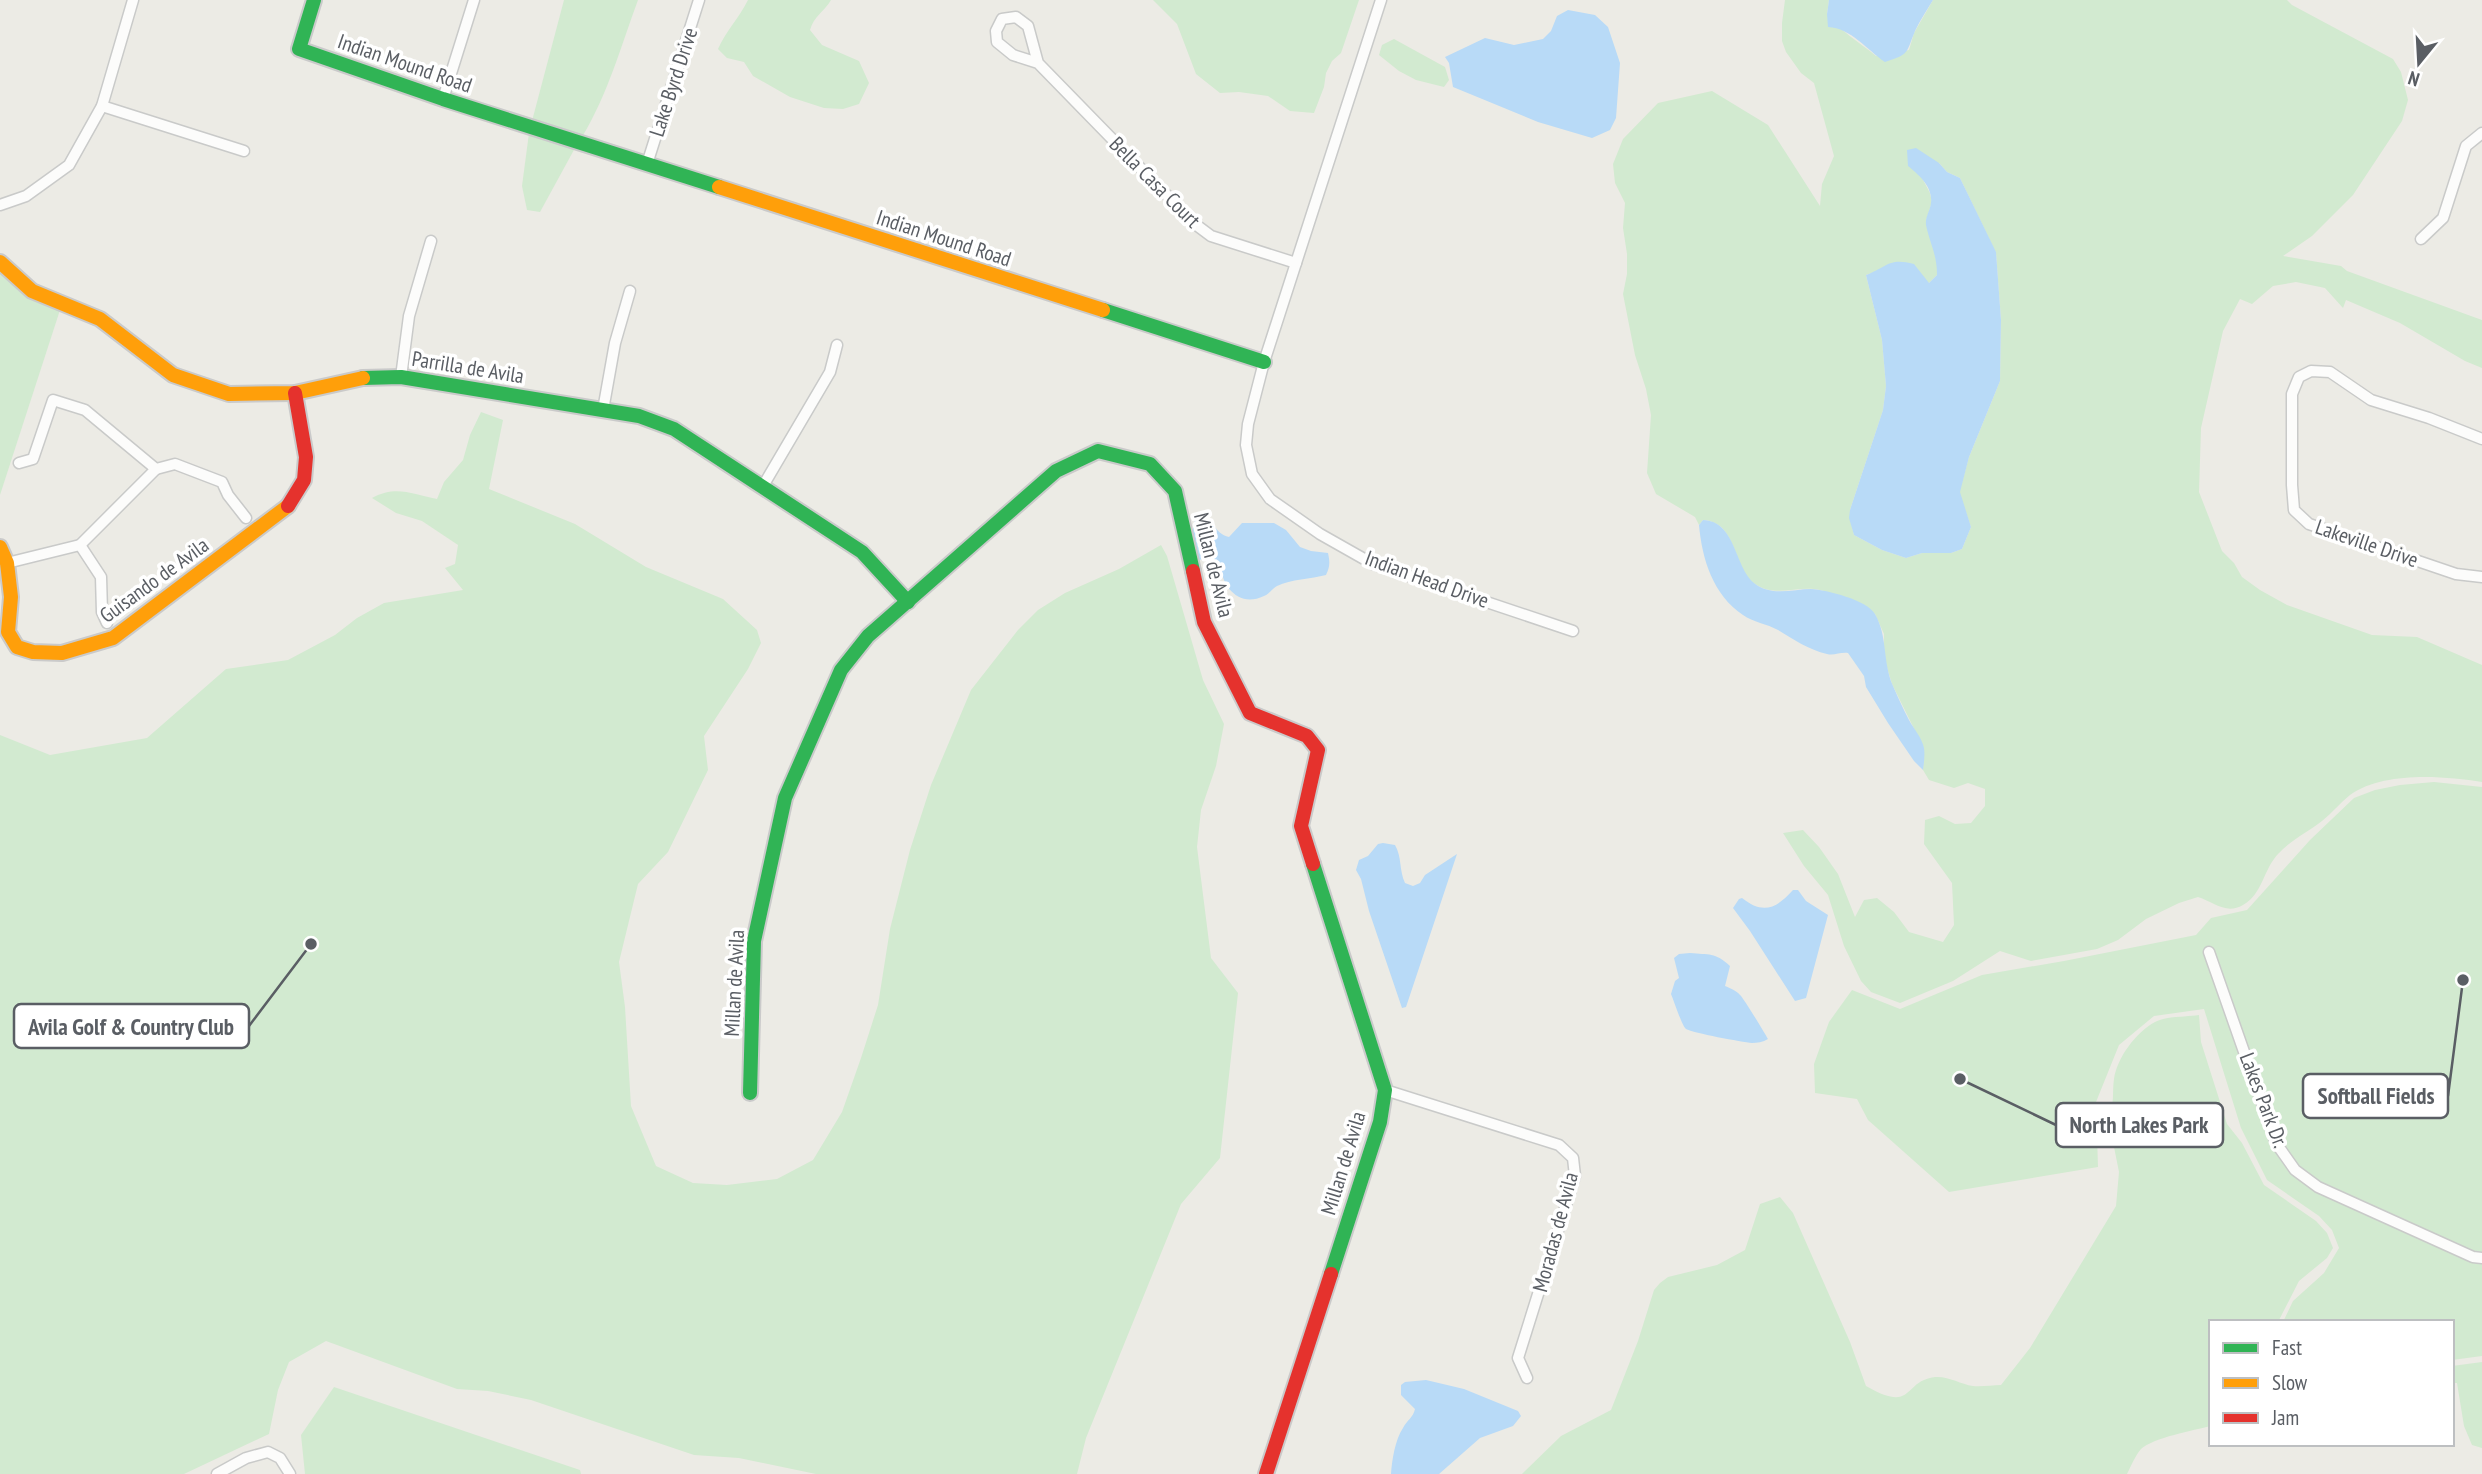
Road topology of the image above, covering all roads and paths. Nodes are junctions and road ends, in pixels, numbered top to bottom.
1 (133, 0) edge
2 (314, 0) edge
3 (474, 0) edge
4 (699, 0) edge
5 (1381, 0) edge
6 (1038, 63) junction
7 (443, 99) junction
8 (102, 106) junction
9 (2482, 133) edge
10 (244, 151) dead end
11 (647, 164) junction
12 (0, 205) edge
13 (2421, 239) dead end
14 (431, 241) dead end
15 (0, 262) edge
16 (1296, 262) junction
17 (630, 291) dead end
18 (837, 345) dead end
19 (1264, 362) junction
20 (401, 377) junction
21 (295, 393) junction
22 (603, 410) junction
23 (2482, 439) edge
24 (19, 463) dead end
25 (156, 469) junction
26 (763, 486) junction
27 (246, 518) dead end
28 (80, 545) junction
29 (0, 547) edge
30 (7, 563) junction
31 (2482, 577) edge
32 (908, 602) junction
33 (107, 623) dead end
34 (1573, 631) dead end
35 (2209, 951) dead end
36 (1385, 1090) junction
37 (750, 1093) dead end
38 (2482, 1258) edge
39 (1527, 1378) dead end
40 (217, 1474) edge
41 (290, 1474) edge
42 (1266, 1474) edge

1 - 8 street
2 - 7 street, Indian Mound Road
3 - 7 street
4 - 11 street, Lake Byrd Drive
5 - 16 street
6 - 6 street, Bella Casa Court
6 - 16 street, Bella Casa Court
7 - 11 street, Indian Mound Road
8 - 10 street
8 - 12 street
9 - 13 street
11 - 19 street, Indian Mound Road
14 - 20 street
15 - 21 street, Parrilla de Avila
16 - 19 street
17 - 22 street
18 - 26 street
19 - 34 street, Indian Head Drive
20 - 21 street, Parrilla de Avila
20 - 22 street, Parrilla de Avila
21 - 30 street, Guisando de Avila
22 - 26 street, Parrilla de Avila
23 - 31 street, Lakeville Drive
24 - 25 street
25 - 27 street
25 - 28 street
26 - 32 street, Parrilla de Avila
28 - 30 street
28 - 33 street
29 - 30 street, Guisando de Avila
32 - 36 street, Millan de Avila
32 - 37 street, Millan de Avila
35 - 38 street, Lakes Park Dr.
36 - 39 street, Moradas de Avila
36 - 42 street, Millan de Avila
40 - 41 street

